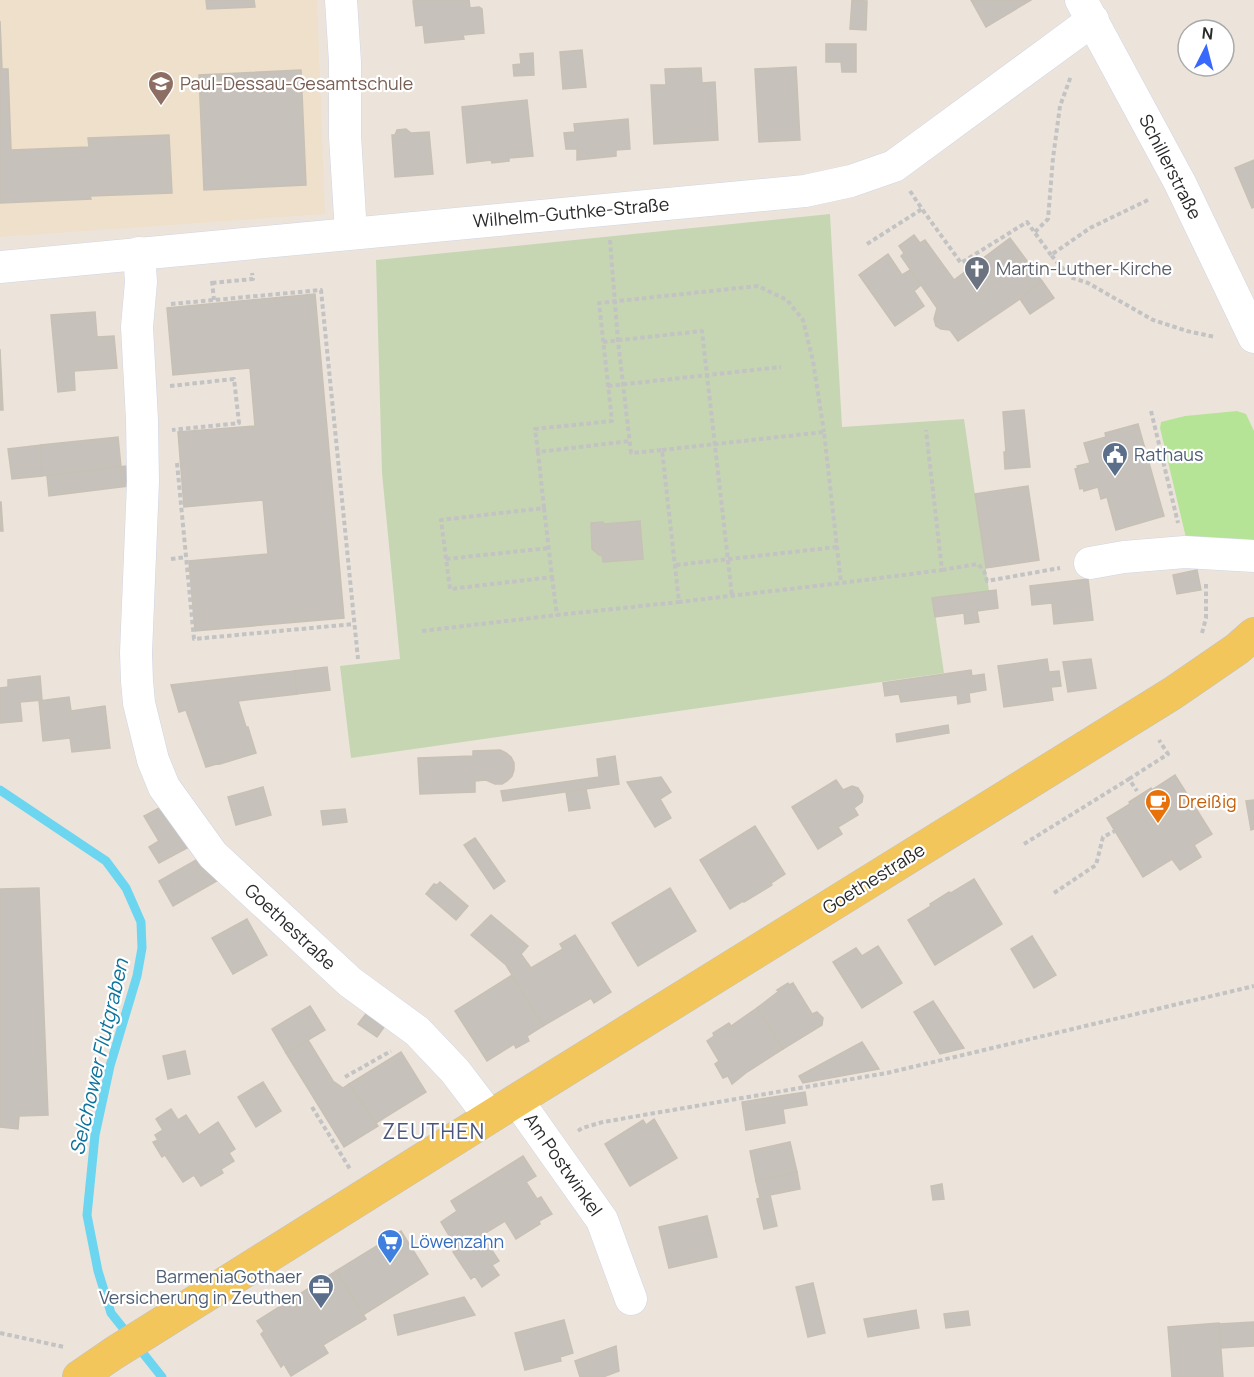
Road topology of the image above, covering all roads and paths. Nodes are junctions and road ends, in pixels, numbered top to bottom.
1 (340, 0) edge
2 (1087, 10) edge
3 (1074, 68) dead end
4 (907, 186) dead end
5 (1148, 200) dead end
6 (922, 209) junction
7 (1035, 232) junction
8 (351, 233) junction
9 (609, 238) dead end
10 (867, 244) dead end
11 (139, 254) junction
12 (1051, 255) junction
13 (0, 267) edge
14 (212, 283) dead end
15 (214, 300) junction
16 (616, 302) junction
17 (161, 305) dead end
18 (1215, 337) dead end
19 (1254, 337) edge
20 (618, 341) junction
21 (603, 342) junction
22 (781, 367) dead end
23 (707, 375) junction
24 (623, 385) junction
25 (169, 386) dead end
26 (608, 386) junction
27 (1151, 411) dead end
28 (172, 419) dead end
29 (926, 430) dead end
30 (824, 432) junction
31 (630, 441) junction
32 (715, 444) junction
33 (662, 450) junction
34 (538, 452) junction
35 (176, 453) dead end
36 (544, 508) junction
37 (837, 547) junction
38 (549, 548) junction
39 (1193, 553) junction
40 (1254, 556) edge
41 (446, 559) junction
42 (728, 559) junction
43 (1090, 563) joint
44 (676, 565) junction
45 (942, 570) junction
46 (552, 577) junction
47 (841, 583) junction
48 (732, 596) junction
49 (679, 602) junction
50 (557, 615) junction
51 (354, 624) junction
52 (422, 631) dead end
53 (1254, 634) edge
54 (1201, 637) dead end
55 (358, 659) dead end
56 (1156, 734) dead end
57 (1129, 779) junction
58 (1137, 791) dead end
59 (1115, 831) dead end
60 (1024, 844) dead end
61 (1054, 893) dead end
62 (1254, 986) edge
63 (400, 1046) dead end
64 (345, 1077) dead end
65 (312, 1107) dead end
66 (503, 1109) junction
67 (552, 1149) junction
68 (354, 1174) dead end
69 (632, 1299) dead end
70 (0, 1333) edge
71 (66, 1347) dead end
72 (79, 1377) edge

1 - 8 street
2 - 8 street, Wilhelm-Guthke-Straße
2 - 19 street, Schillerstraße
3 - 7 path
4 - 6 path
5 - 12 path
6 - 7 path
6 - 10 path
7 - 12 path
8 - 11 street, Wilhelm-Guthke-Straße
9 - 16 path
11 - 13 street, Wilhelm-Guthke-Straße
11 - 66 street, Goethestraße
12 - 18 path
14 - 15 path
15 - 17 path
15 - 51 path
16 - 20 path
16 - 21 path
16 - 30 path
20 - 21 path
20 - 23 path
20 - 24 path
21 - 26 path
22 - 23 path
23 - 24 path
23 - 32 path
24 - 26 path
24 - 31 path
25 - 28 path
26 - 34 path
27 - 39 path
29 - 45 path
30 - 32 path
30 - 37 path
31 - 33 path
31 - 34 path
32 - 33 path
32 - 42 path
33 - 44 path
34 - 36 path
35 - 51 path
36 - 38 path
36 - 41 path
37 - 42 path
37 - 47 path
38 - 41 path
38 - 46 path
39 - 40 street
39 - 43 street
39 - 54 path
41 - 46 path
42 - 44 path
42 - 48 path
43 - 45 path
44 - 49 path
45 - 47 path
46 - 50 path
47 - 48 path
48 - 49 path
49 - 50 path
50 - 52 path
51 - 55 path
53 - 66 main road, Goethestraße
56 - 57 path
57 - 58 path
57 - 60 path
59 - 61 path
62 - 67 path
63 - 64 path
65 - 68 path
66 - 67 street, Am Postwinkel
66 - 72 main road, Goethestraße
67 - 69 street, Am Postwinkel
70 - 71 path

